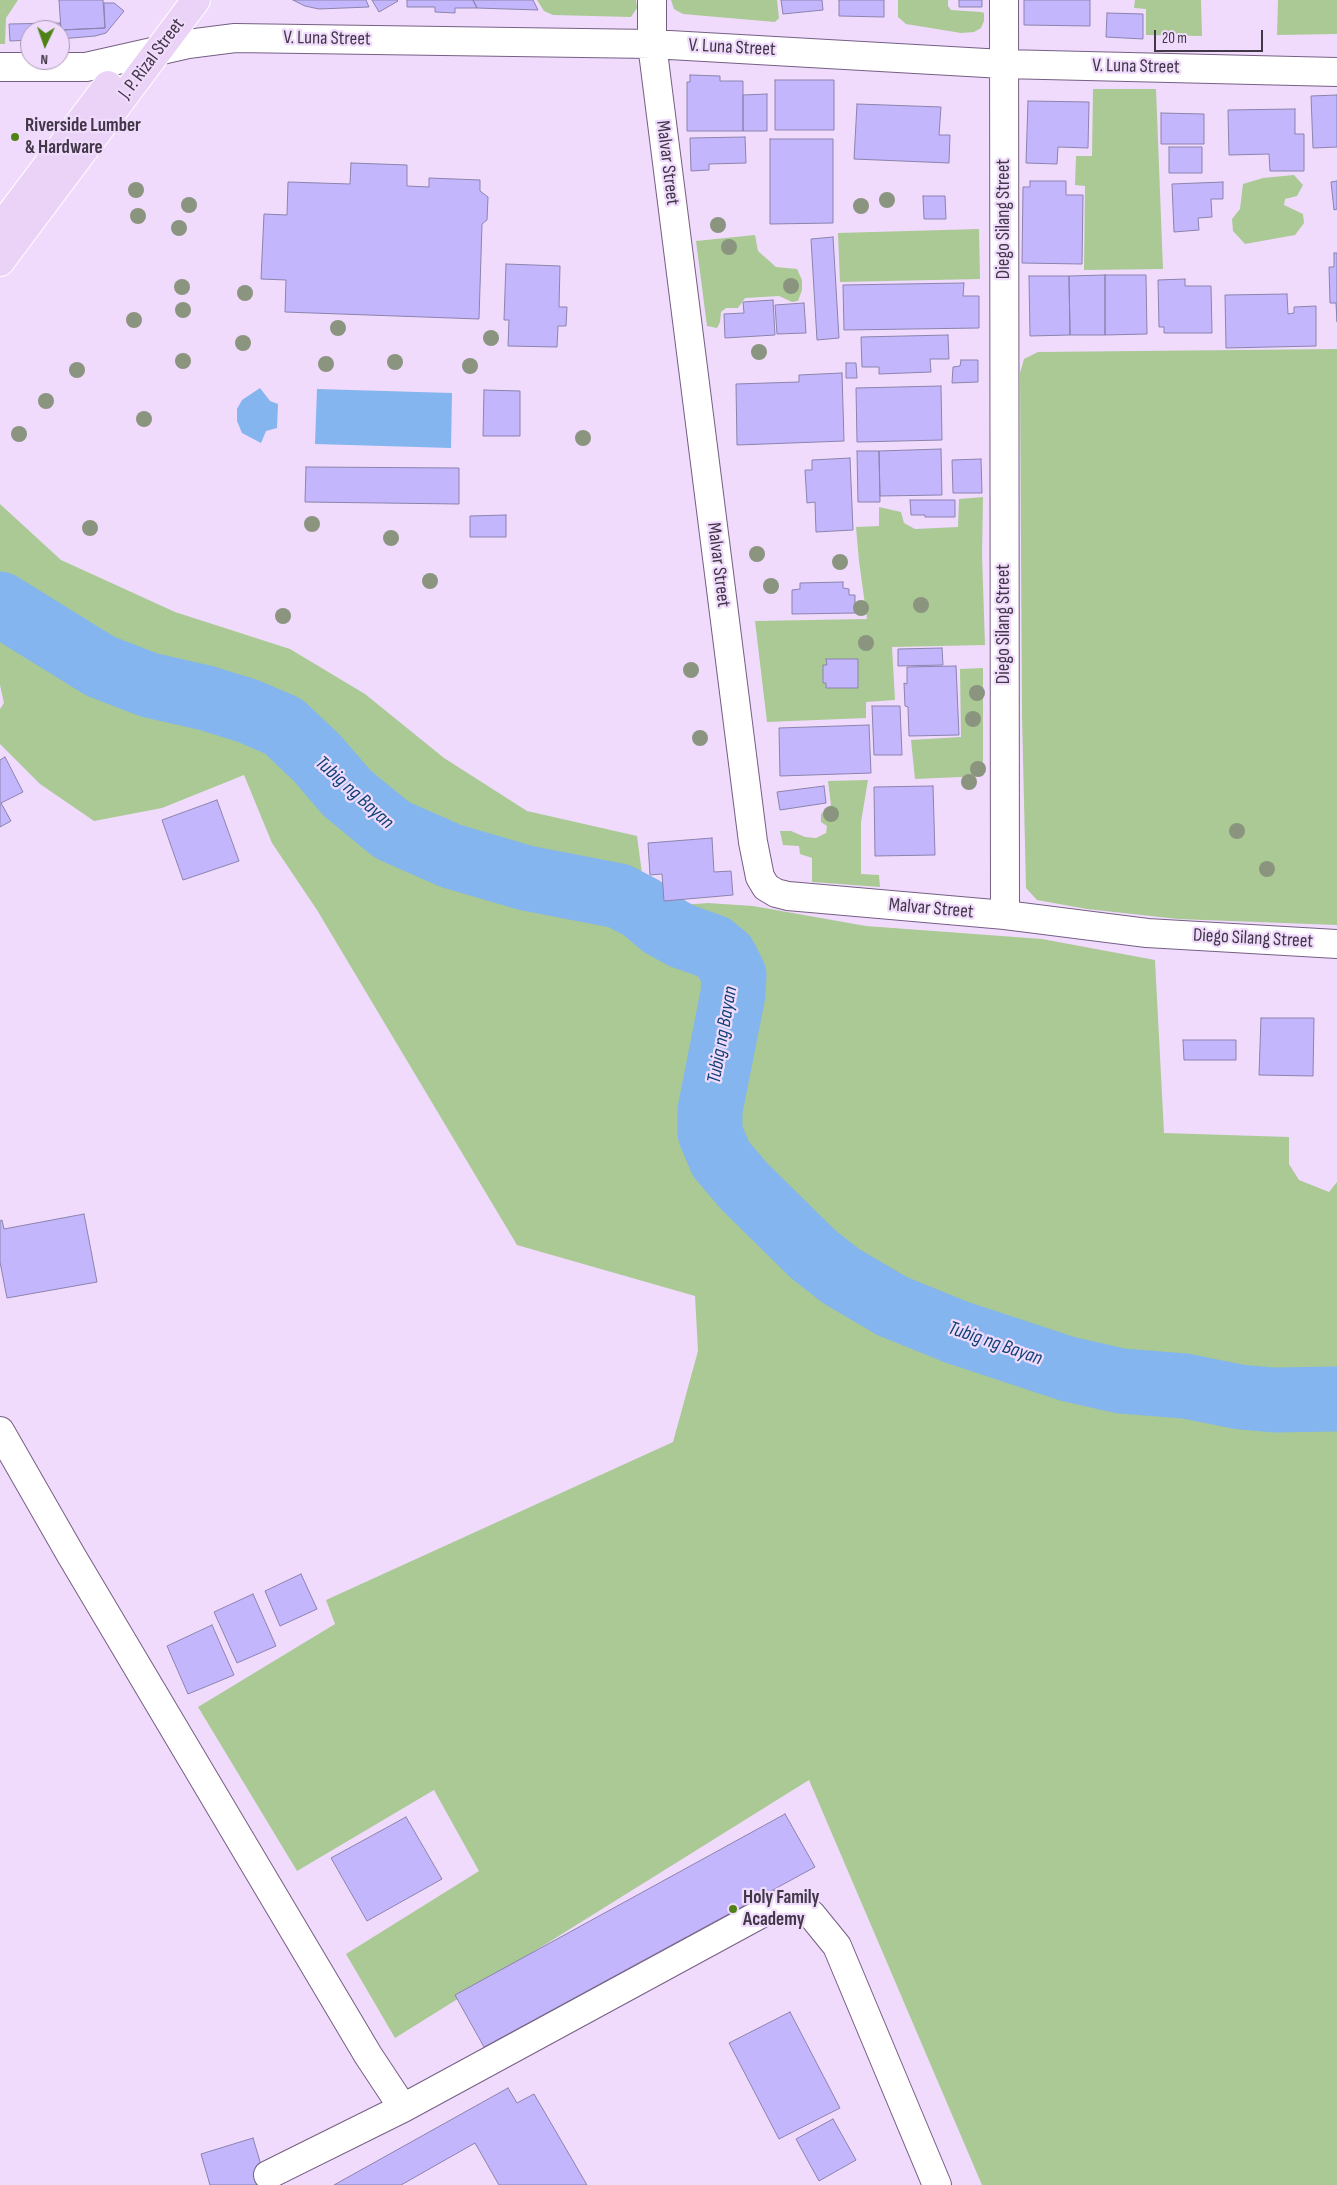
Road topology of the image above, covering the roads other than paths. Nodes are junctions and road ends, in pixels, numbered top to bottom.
1 (172, 0) edge
2 (196, 0) edge
3 (652, 0) edge
4 (1004, 0) edge
5 (652, 44) junction
6 (157, 50) junction
7 (128, 58) junction
8 (1003, 64) junction
9 (0, 67) edge
10 (1337, 72) edge
11 (0, 228) edge
12 (0, 262) edge
13 (1005, 915) junction
14 (1337, 944) edge
15 (0, 1431) edge
16 (403, 2108) junction
17 (268, 2175) dead end
18 (937, 2185) edge

1 - 7 main road, J. P. Rizal Street
2 - 6 main road, J. P. Rizal Street
3 - 5 street, Malvar Street
4 - 8 street, Diego Silang Street
5 - 6 street, V. Luna Street
5 - 8 street, V. Luna Street
5 - 13 street, Malvar Street
6 - 7 street, V. Luna Street
6 - 12 main road, J. P. Rizal Street
7 - 9 street, V. Luna Street
7 - 11 main road, J. P. Rizal Street
8 - 10 street, V. Luna Street
8 - 13 street, Diego Silang Street
13 - 14 street, Diego Silang Street
15 - 16 street
16 - 17 street
16 - 18 street

